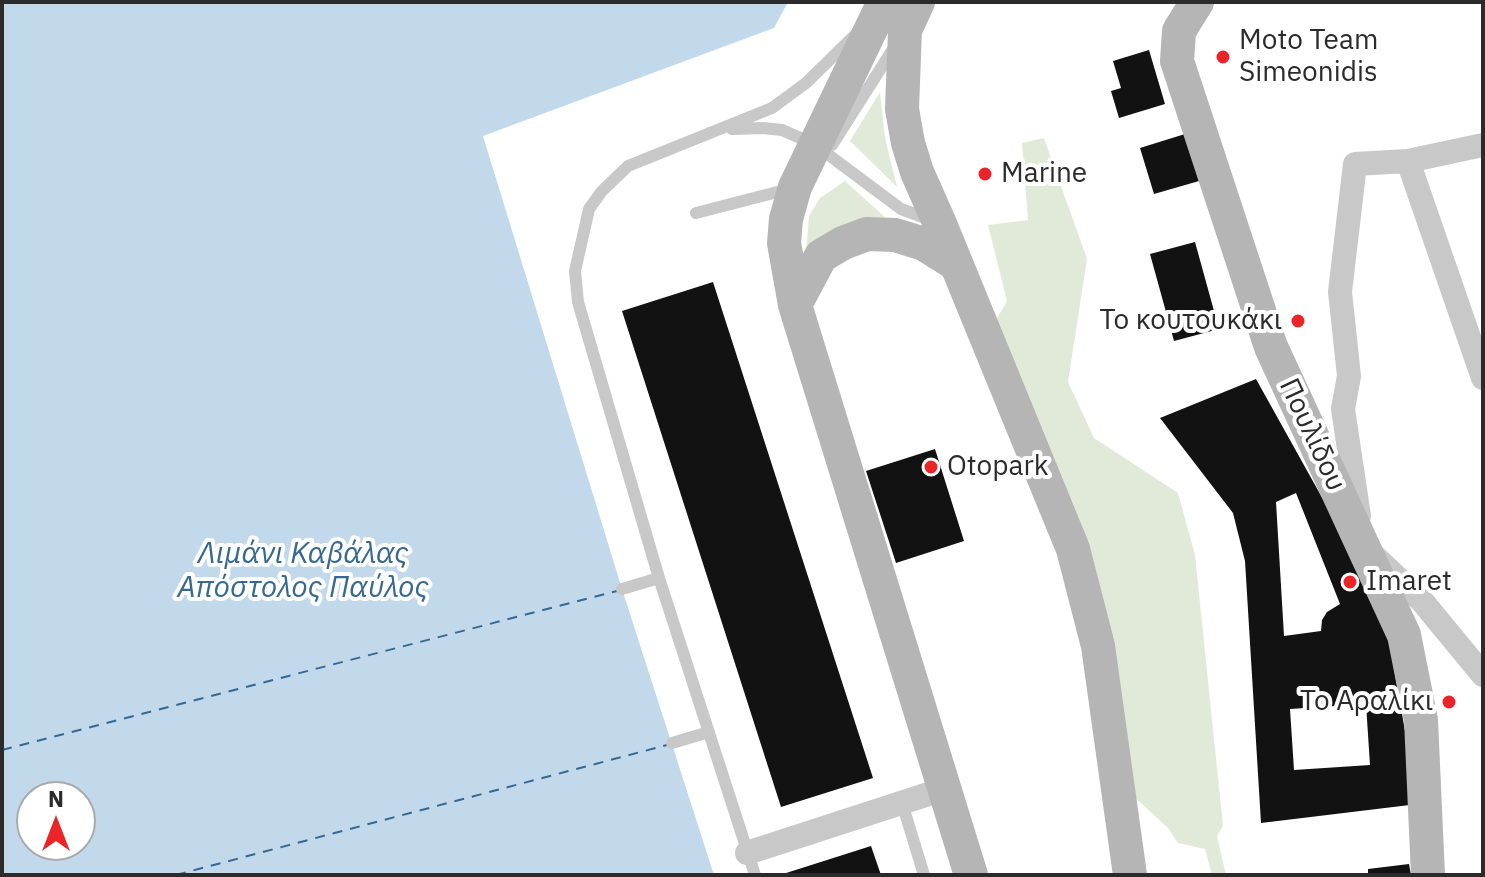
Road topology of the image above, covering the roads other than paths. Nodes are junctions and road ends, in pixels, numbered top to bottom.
1 (1197, 2) edge
2 (896, 12) edge
3 (721, 130) junction
4 (1483, 145) edge
5 (820, 149) junction
6 (1408, 161) junction
7 (795, 187) junction
8 (696, 213) dead end
9 (940, 224) junction
10 (956, 264) junction
11 (795, 305) junction
12 (1483, 378) edge
13 (1363, 546) junction
14 (659, 578) junction
15 (622, 589) dead end
16 (1483, 675) edge
17 (709, 732) junction
18 (672, 743) dead end
19 (944, 789) junction
20 (902, 803) junction
21 (751, 864) edge
22 (924, 875) edge
23 (971, 875) edge
24 (1130, 875) edge
25 (1428, 875) edge

1 - 13 street, Πουλίδου
2 - 3 lane
2 - 5 street
2 - 9 street
3 - 5 lane
3 - 14 lane
4 - 6 street
5 - 7 street
5 - 9 lane
6 - 12 street
6 - 13 street
7 - 8 lane
7 - 11 street
9 - 10 street
10 - 11 street
10 - 24 street
11 - 19 street
13 - 16 street
13 - 25 street, Πουλίδου
14 - 15 lane
14 - 17 lane
17 - 18 lane
17 - 21 lane
19 - 20 street
19 - 23 street
20 - 21 street
20 - 22 lane

